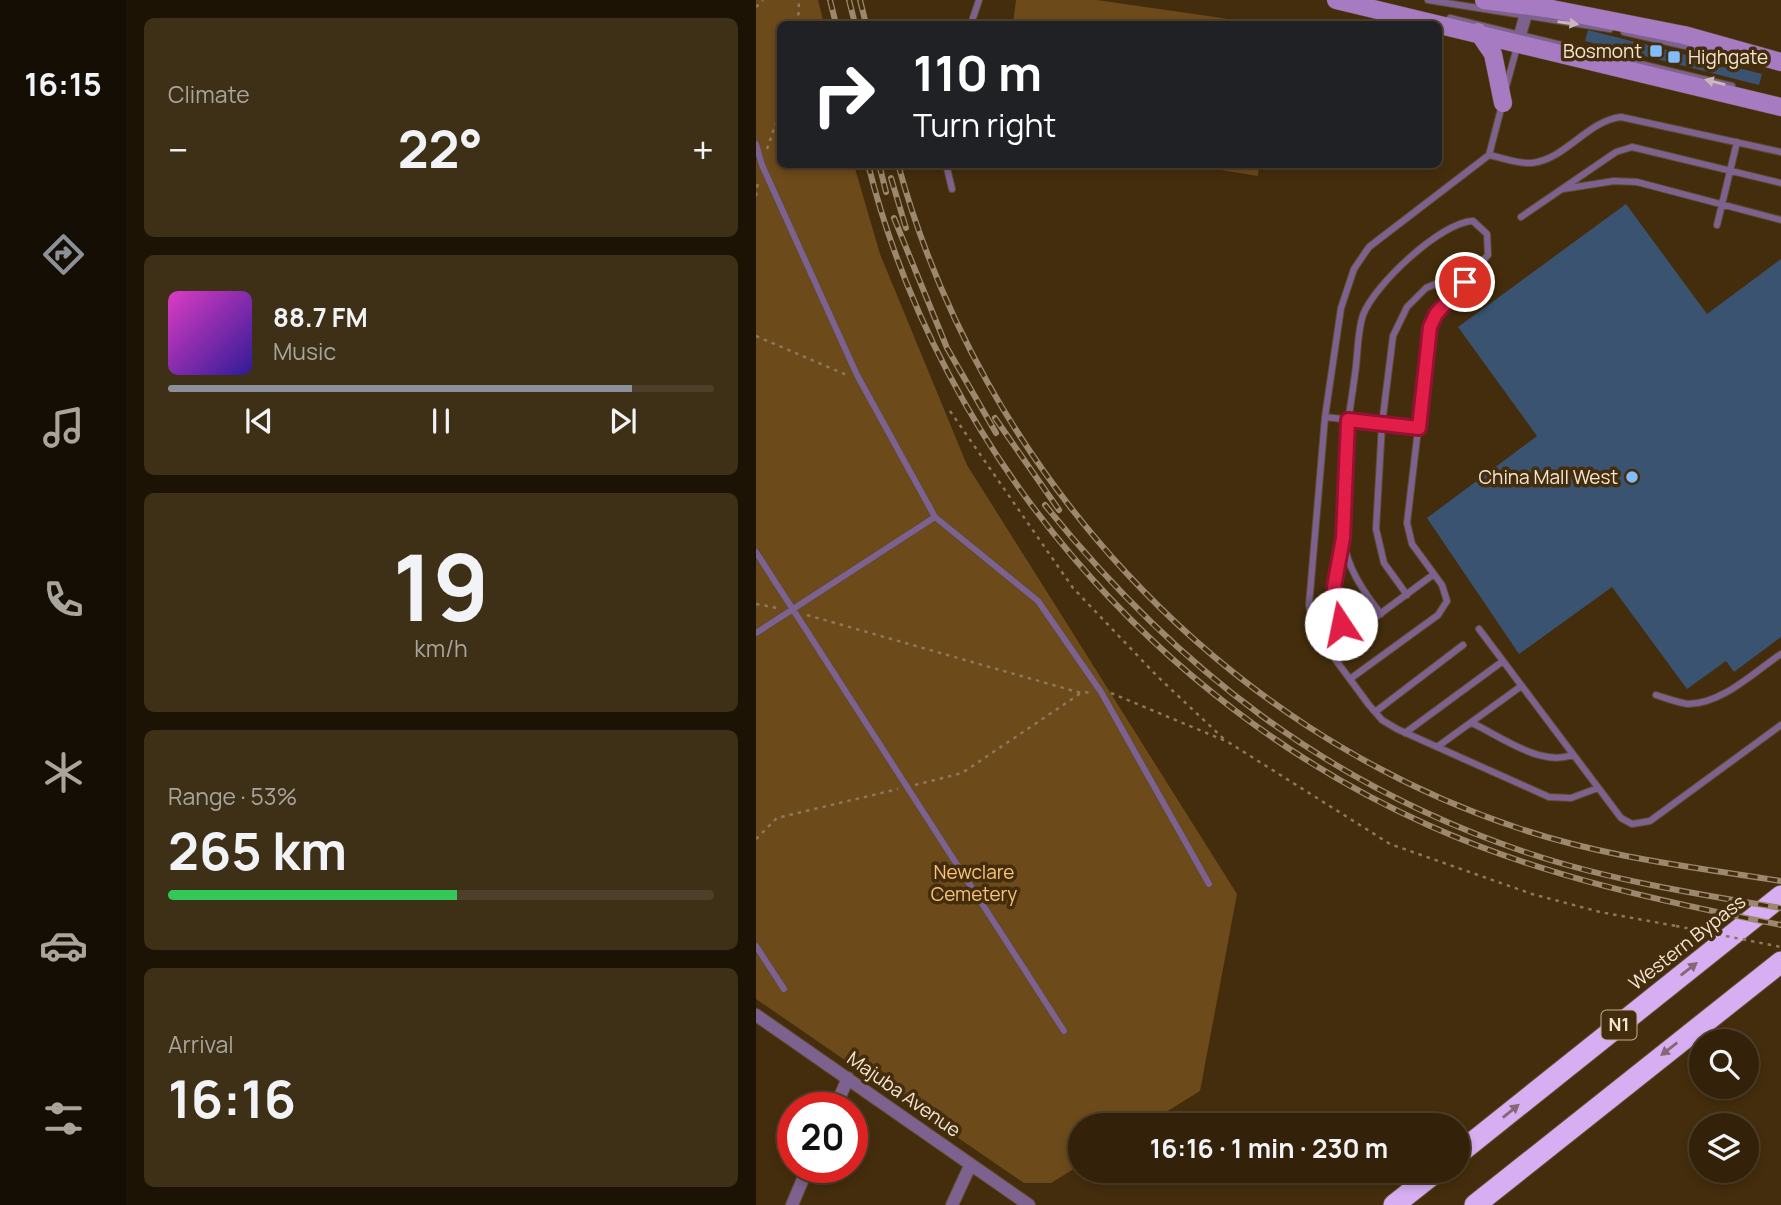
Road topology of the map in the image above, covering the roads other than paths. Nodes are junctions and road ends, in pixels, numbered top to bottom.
1 (979, 0) edge
2 (1336, 0) edge
3 (1367, 0) edge
4 (1428, 0) edge
5 (1484, 0) edge
6 (1528, 8) edge
7 (972, 21) edge
8 (1429, 21) edge
9 (1442, 24) edge
10 (1478, 32) junction
11 (1520, 38) junction
12 (1781, 62) edge
13 (1781, 71) edge
14 (1781, 99) edge
15 (1503, 103) junction
16 (1781, 107) edge
17 (1737, 142) junction
18 (756, 144) edge
19 (1781, 152) edge
20 (1489, 155) junction
21 (947, 168) edge
22 (1730, 169) junction
23 (1781, 183) edge
24 (952, 189) dead end
25 (1561, 190) junction
26 (1722, 204) junction
27 (1521, 217) dead end
28 (1781, 220) edge
29 (1717, 225) dead end
30 (1481, 265) junction
31 (1325, 417) junction
32 (1348, 420) junction
33 (1382, 424) junction
34 (1419, 428) junction
35 (935, 517) junction
36 (1343, 538) junction
37 (756, 552) edge
38 (1434, 575) junction
39 (1406, 595) junction
40 (794, 611) junction
41 (1381, 614) junction
42 (1479, 629) dead end
43 (756, 633) edge
44 (1346, 640) junction
45 (1463, 645) dead end
46 (1330, 652) junction
47 (1781, 654) edge
48 (1503, 661) junction
49 (1350, 679) junction
50 (1520, 687) junction
51 (1656, 695) dead end
52 (1375, 712) junction
53 (1472, 723) junction
54 (1781, 725) edge
55 (1405, 733) junction
56 (1437, 747) junction
57 (1572, 755) junction
58 (1598, 788) junction
59 (1209, 884) dead end
60 (1781, 896) edge
61 (756, 946) edge
62 (1781, 962) edge
63 (784, 989) dead end
64 (756, 1016) edge
65 (1065, 1031) dead end
66 (848, 1079) junction
67 (842, 1092) edge
68 (1470, 1144) edge
69 (970, 1166) junction
70 (801, 1183) edge
71 (1422, 1183) edge
72 (792, 1205) edge
73 (952, 1205) edge
74 (1029, 1205) edge
75 (1394, 1205) edge
76 (1475, 1205) edge

1 - 7 lane
2 - 8 main road
3 - 11 lane
4 - 6 lane
5 - 6 main road
6 - 11 street
6 - 12 main road
6 -> 13 lane
9 - 10 main road
10 - 11 main road
10 - 15 main road
14 -> 11 lane
11 - 15 lane
11 - 16 main road
15 - 20 lane
17 - 19 lane
17 - 20 lane
17 - 22 lane
18 - 35 lane
20 - 31 lane
21 - 24 lane
22 - 23 lane
22 - 25 lane
22 - 26 lane
25 - 26 lane
25 - 27 lane
26 - 28 lane
26 - 29 lane
30 - 32 lane
30 - 33 lane
30 - 34 lane
31 - 32 lane
31 - 46 lane
32 - 33 lane
32 - 36 lane
33 - 34 lane
33 - 39 lane
34 - 38 lane
35 - 40 lane
35 - 59 lane
36 - 41 lane
36 - 44 lane
37 - 40 lane
38 - 39 lane
38 - 49 lane
39 - 41 lane
40 - 43 lane
40 - 65 lane
41 - 44 lane
42 - 48 lane
44 - 46 lane
45 - 52 lane
46 - 49 lane
47 - 51 lane
48 - 50 lane
48 - 55 lane
49 - 52 lane
50 - 53 lane
50 - 57 lane
52 - 55 lane
53 - 56 lane
53 - 57 lane
54 - 58 lane
55 - 56 lane
56 - 58 lane
57 - 58 lane
68 -> 60 highway, Western Bypass / N1
61 - 63 lane
62 -> 76 highway, N1
64 - 66 street, Majuba Avenue
66 - 67 street
66 - 69 street, Majuba Avenue
69 - 73 street
69 - 74 street, Majuba Avenue
70 - 72 street
71 - 75 highway

